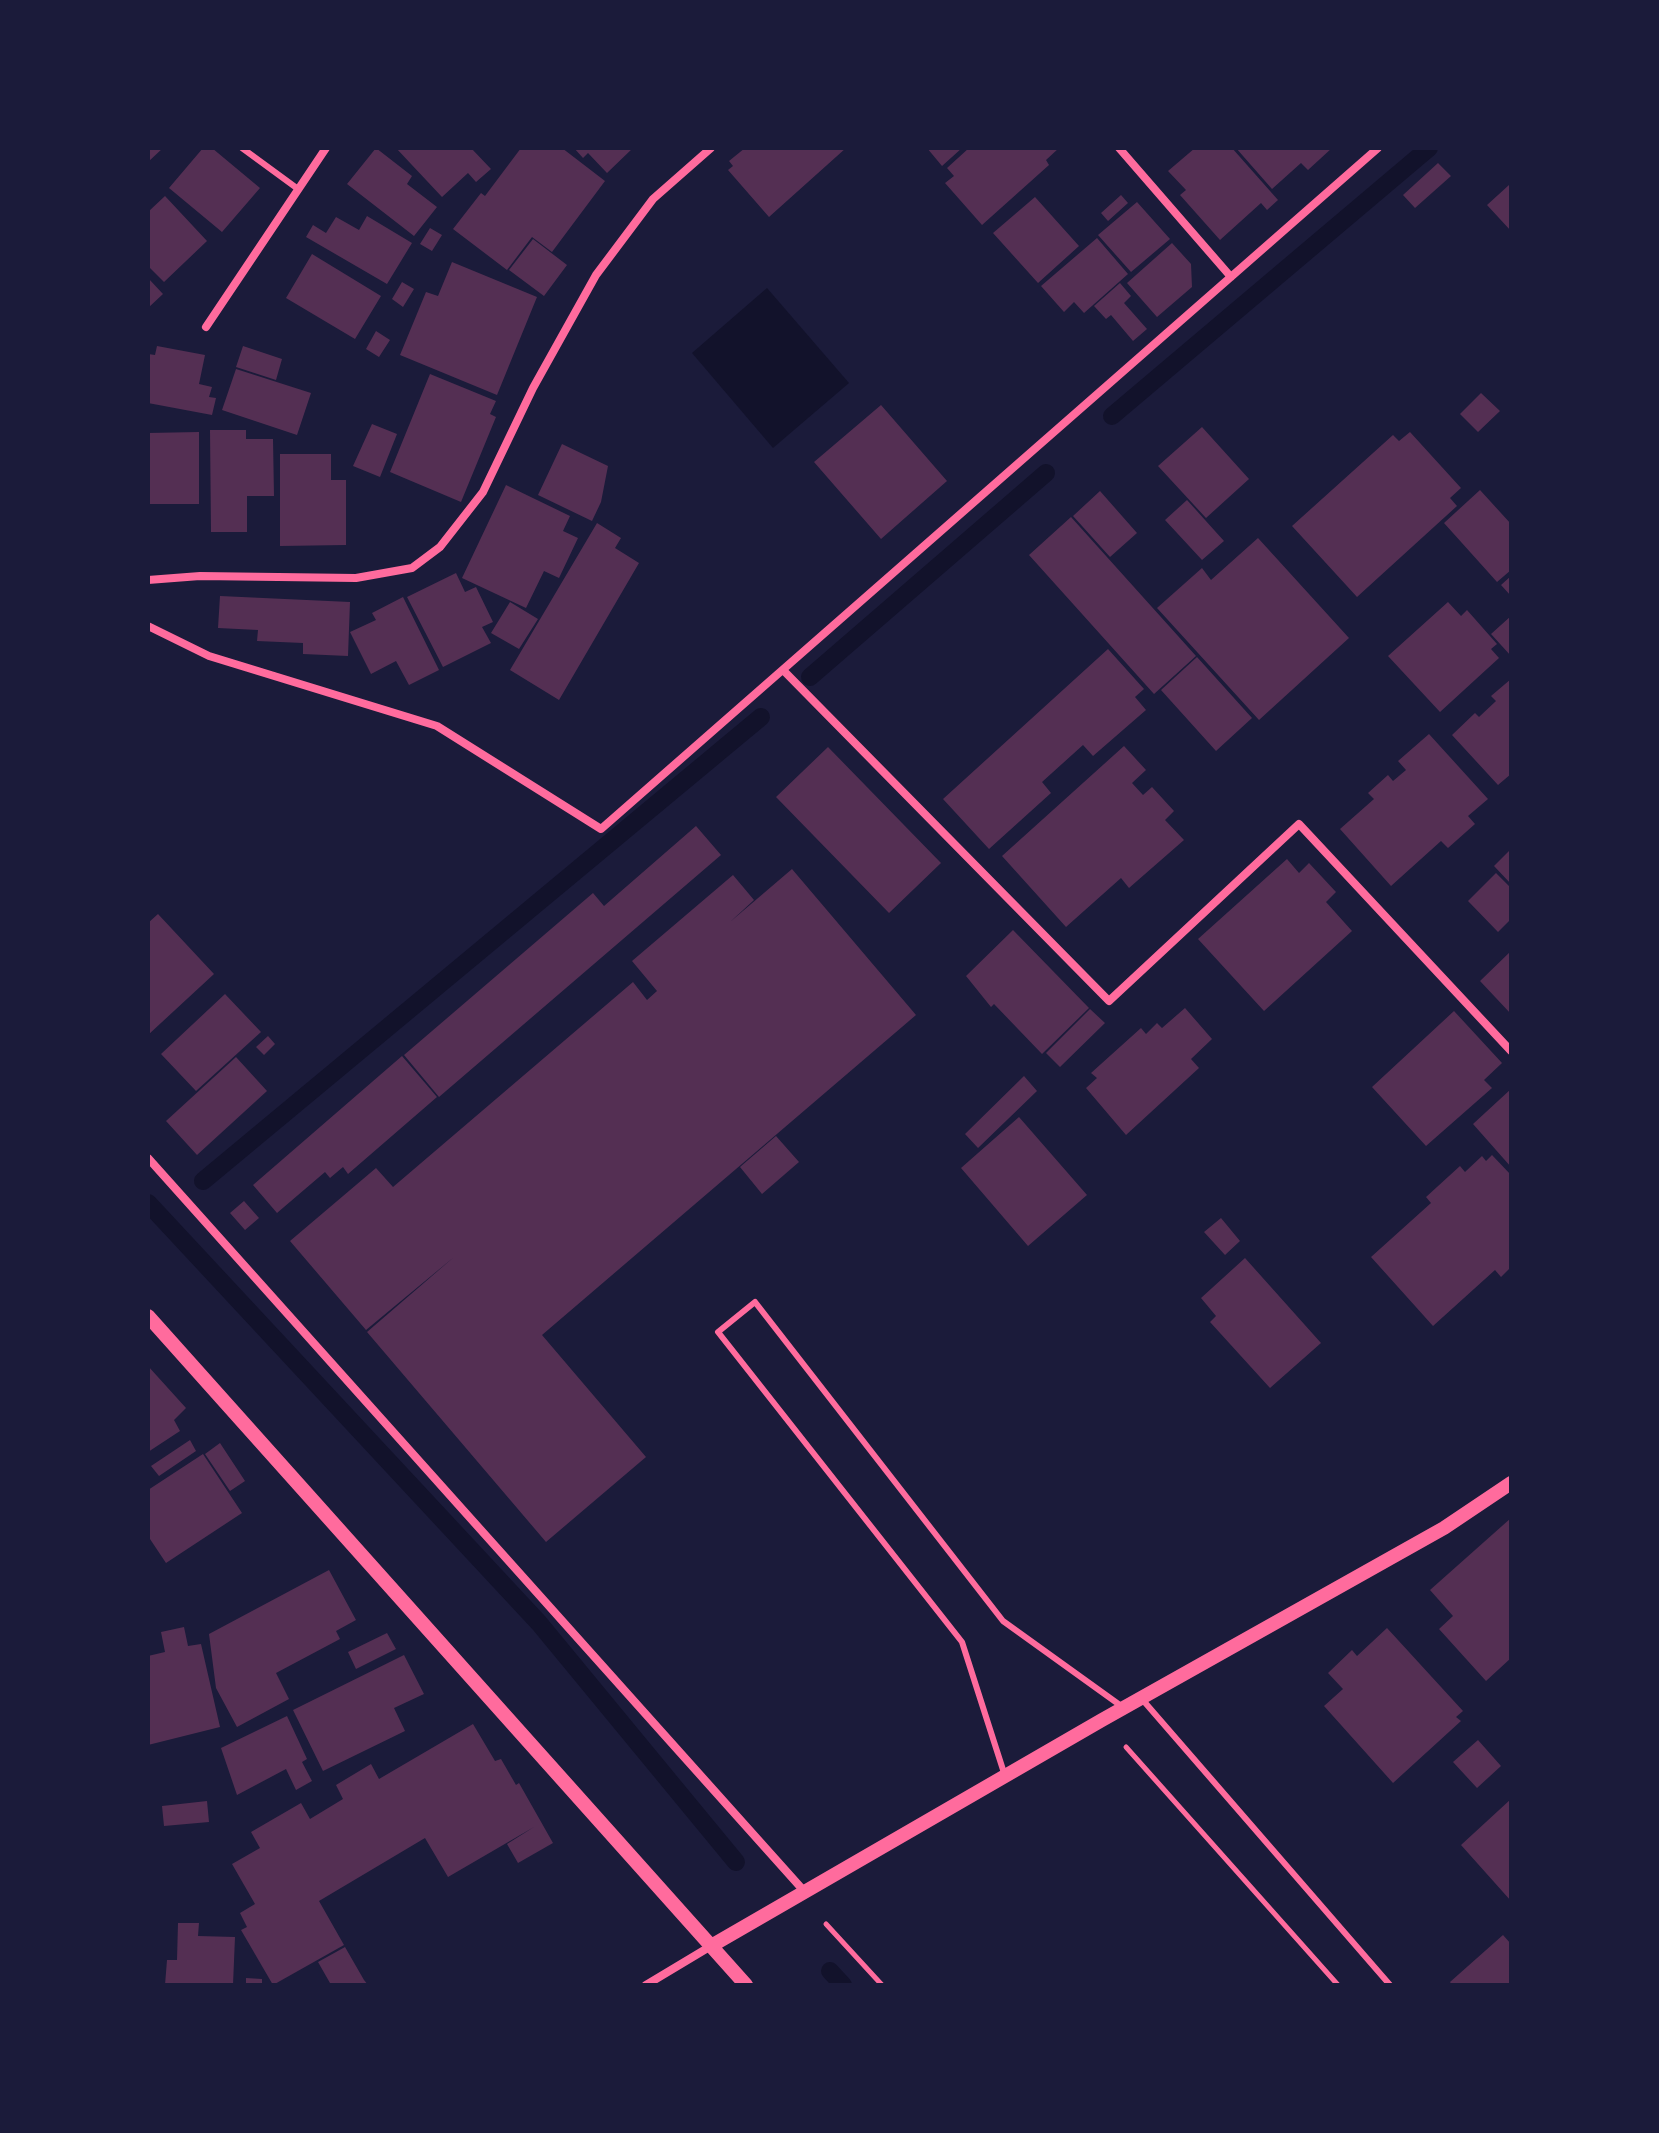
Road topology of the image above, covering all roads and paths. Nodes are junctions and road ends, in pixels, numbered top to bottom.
1 (242, 148) edge
2 (326, 148) edge
3 (711, 148) edge
4 (1119, 148) edge
5 (1378, 148) edge
6 (298, 189) junction
7 (1231, 277) junction
8 (206, 327) dead end
9 (148, 580) edge
10 (148, 626) edge
11 (783, 670) junction
12 (1511, 1051) edge
13 (148, 1158) edge
14 (148, 1316) edge
15 (1511, 1483) edge
16 (1141, 1698) junction
17 (1124, 1708) junction
18 (1102, 1720) junction
19 (1005, 1776) junction
20 (802, 1893) junction
21 (711, 1946) junction
22 (646, 1985) edge
23 (746, 1985) edge
24 (882, 1985) edge
25 (1338, 1985) edge
26 (1390, 1985) edge

1 - 6 lane
2 - 6 street
3 - 9 street
4 - 7 street
5 - 7 street
6 - 8 street
7 - 11 street
10 - 11 street
11 - 12 street
13 - 20 street
14 - 21 street
15 - 16 street
16 - 17 street
16 - 26 lane
17 - 18 street
17 - 19 lane
18 - 19 street
18 - 25 path
19 - 20 street
20 - 21 street
20 - 24 path
21 - 22 street
21 - 23 street

